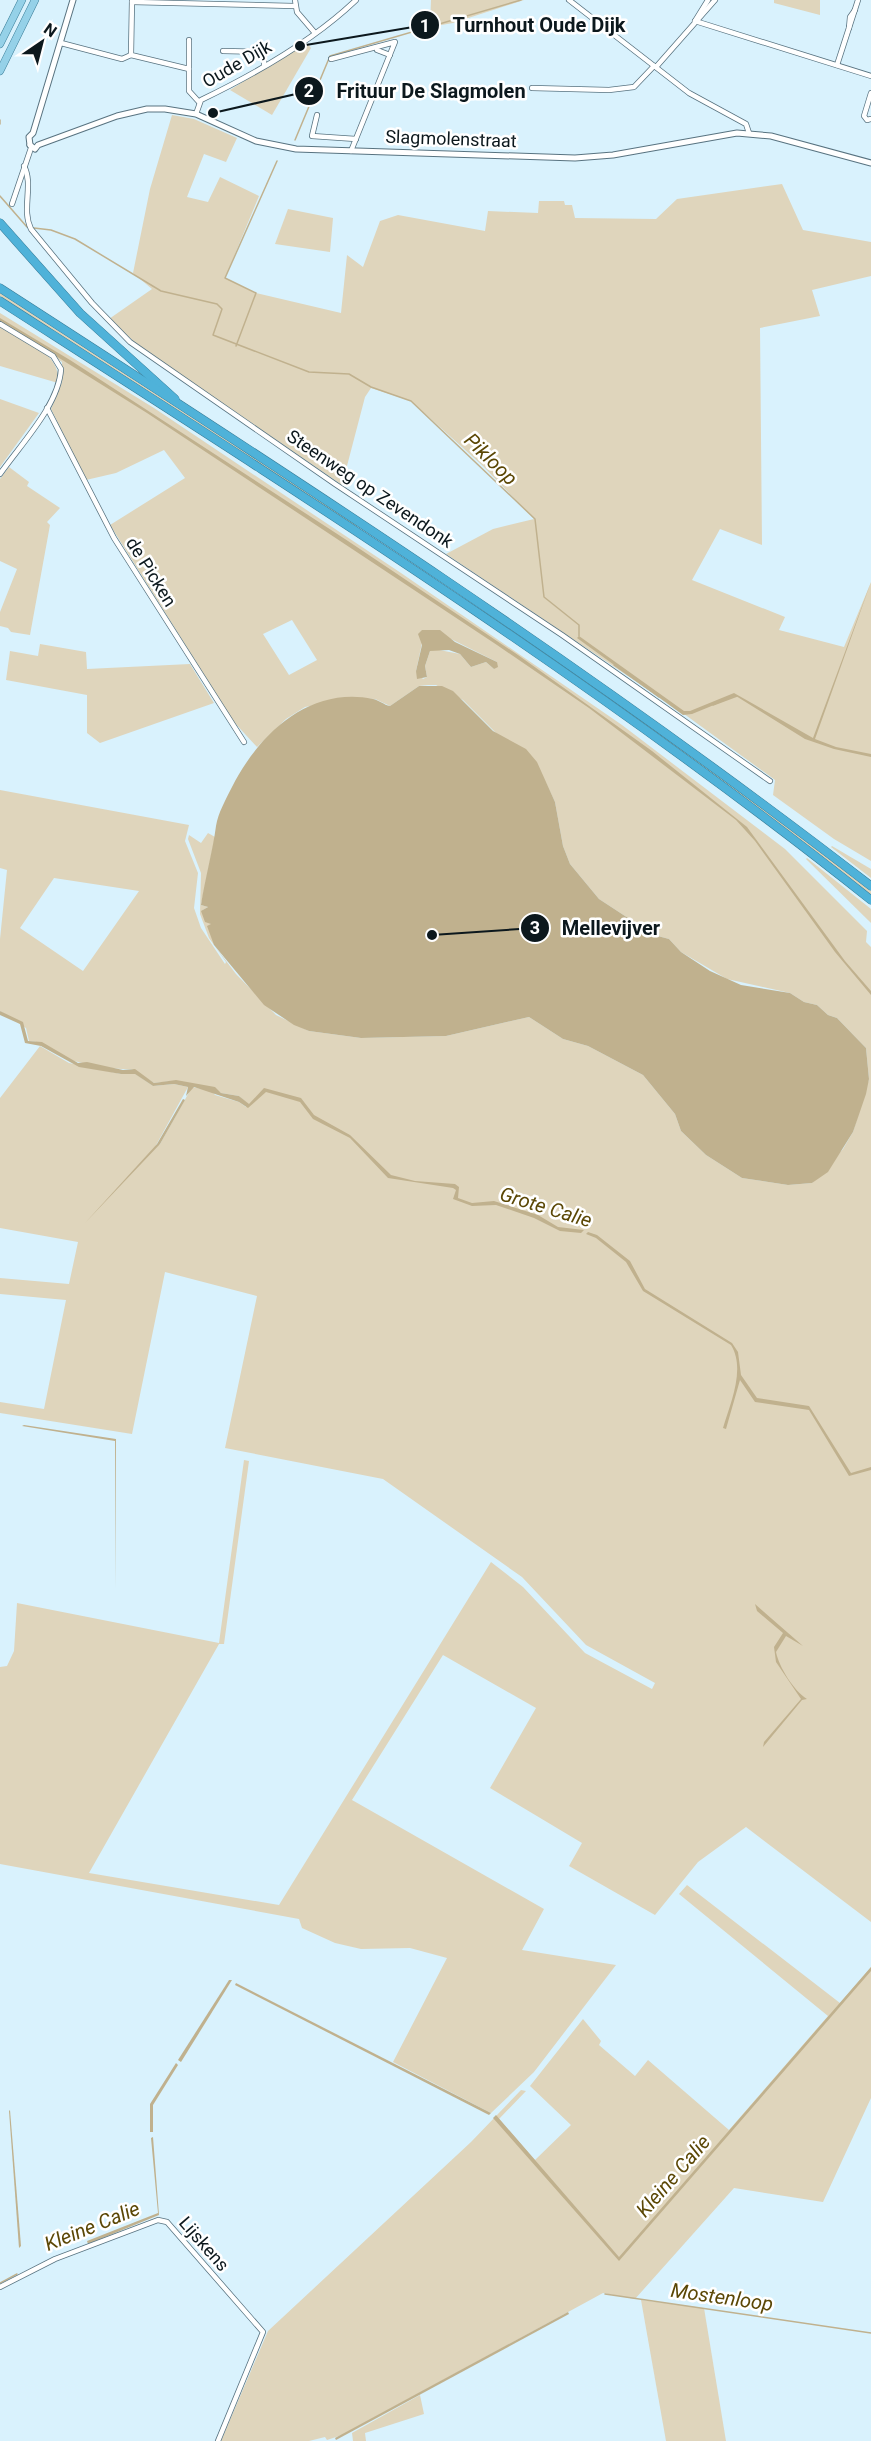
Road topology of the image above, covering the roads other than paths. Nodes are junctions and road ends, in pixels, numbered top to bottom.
1 (22, 0) edge
2 (34, 0) edge
3 (73, 0) edge
4 (356, 0) edge
5 (568, 0) edge
6 (708, 0) edge
7 (715, 0) edge
8 (858, 0) edge
9 (132, 1) edge
10 (164, 1) edge
11 (220, 2) edge
12 (294, 3) edge
13 (695, 21) junction
14 (315, 33) junction
15 (189, 40) dead end
16 (62, 43) junction
17 (0, 44) edge
18 (377, 50) dead end
19 (223, 51) dead end
20 (131, 55) junction
21 (390, 56) junction
22 (331, 59) dead end
23 (264, 65) junction
24 (837, 65) junction
25 (655, 67) junction
26 (189, 69) junction
27 (0, 71) edge
28 (871, 76) edge
29 (532, 88) dead end
30 (871, 93) edge
31 (199, 102) junction
32 (196, 114) junction
33 (317, 115) dead end
34 (871, 119) edge
35 (749, 133) junction
36 (356, 139) junction
37 (34, 145) junction
38 (351, 151) junction
39 (871, 163) edge
40 (24, 166) junction
41 (12, 204) dead end
42 (0, 223) edge
43 (0, 288) edge
44 (0, 301) edge
45 (0, 324) edge
46 (178, 403) junction
47 (47, 408) junction
48 (0, 474) edge
49 (244, 742) dead end
50 (770, 781) dead end
51 (871, 886) edge
52 (871, 900) edge
53 (0, 2287) edge
54 (218, 2441) edge

1 - 17 main road
2 - 27 main road
3 - 16 street
4 - 14 street, Oude Dijk
5 - 25 street
6 - 13 street
7 - 13 street
8 - 24 street
9 - 10 street
9 - 20 street
10 - 11 street
11 - 12 street
12 - 14 street
13 - 24 street
13 - 25 street
14 - 23 street, Oude Dijk
15 - 26 street
16 - 20 street
16 - 37 street
18 - 21 street
19 - 23 street
20 - 26 street
21 - 22 street
21 - 36 street
23 - 31 street, Oude Dijk
24 - 28 street
25 - 29 street
25 - 35 street
26 - 31 street
30 - 34 street
31 - 32 street, Oude Dijk
32 - 37 street, Slagmolenstraat
32 - 38 street, Slagmolenstraat
33 - 36 street
35 - 38 street, Slagmolenstraat
35 - 39 street, Slagmolenstraat
36 - 38 street
37 - 40 street, Steenweg op Zevendonk
40 - 41 street, Steenweg op Zevendonk
40 - 50 street, Steenweg op Zevendonk
42 - 46 highway
43 - 46 highway
44 - 52 highway
45 - 47 street
46 - 51 highway
47 - 48 street
47 - 49 street, de Picken
53 - 54 street, Lijskens

